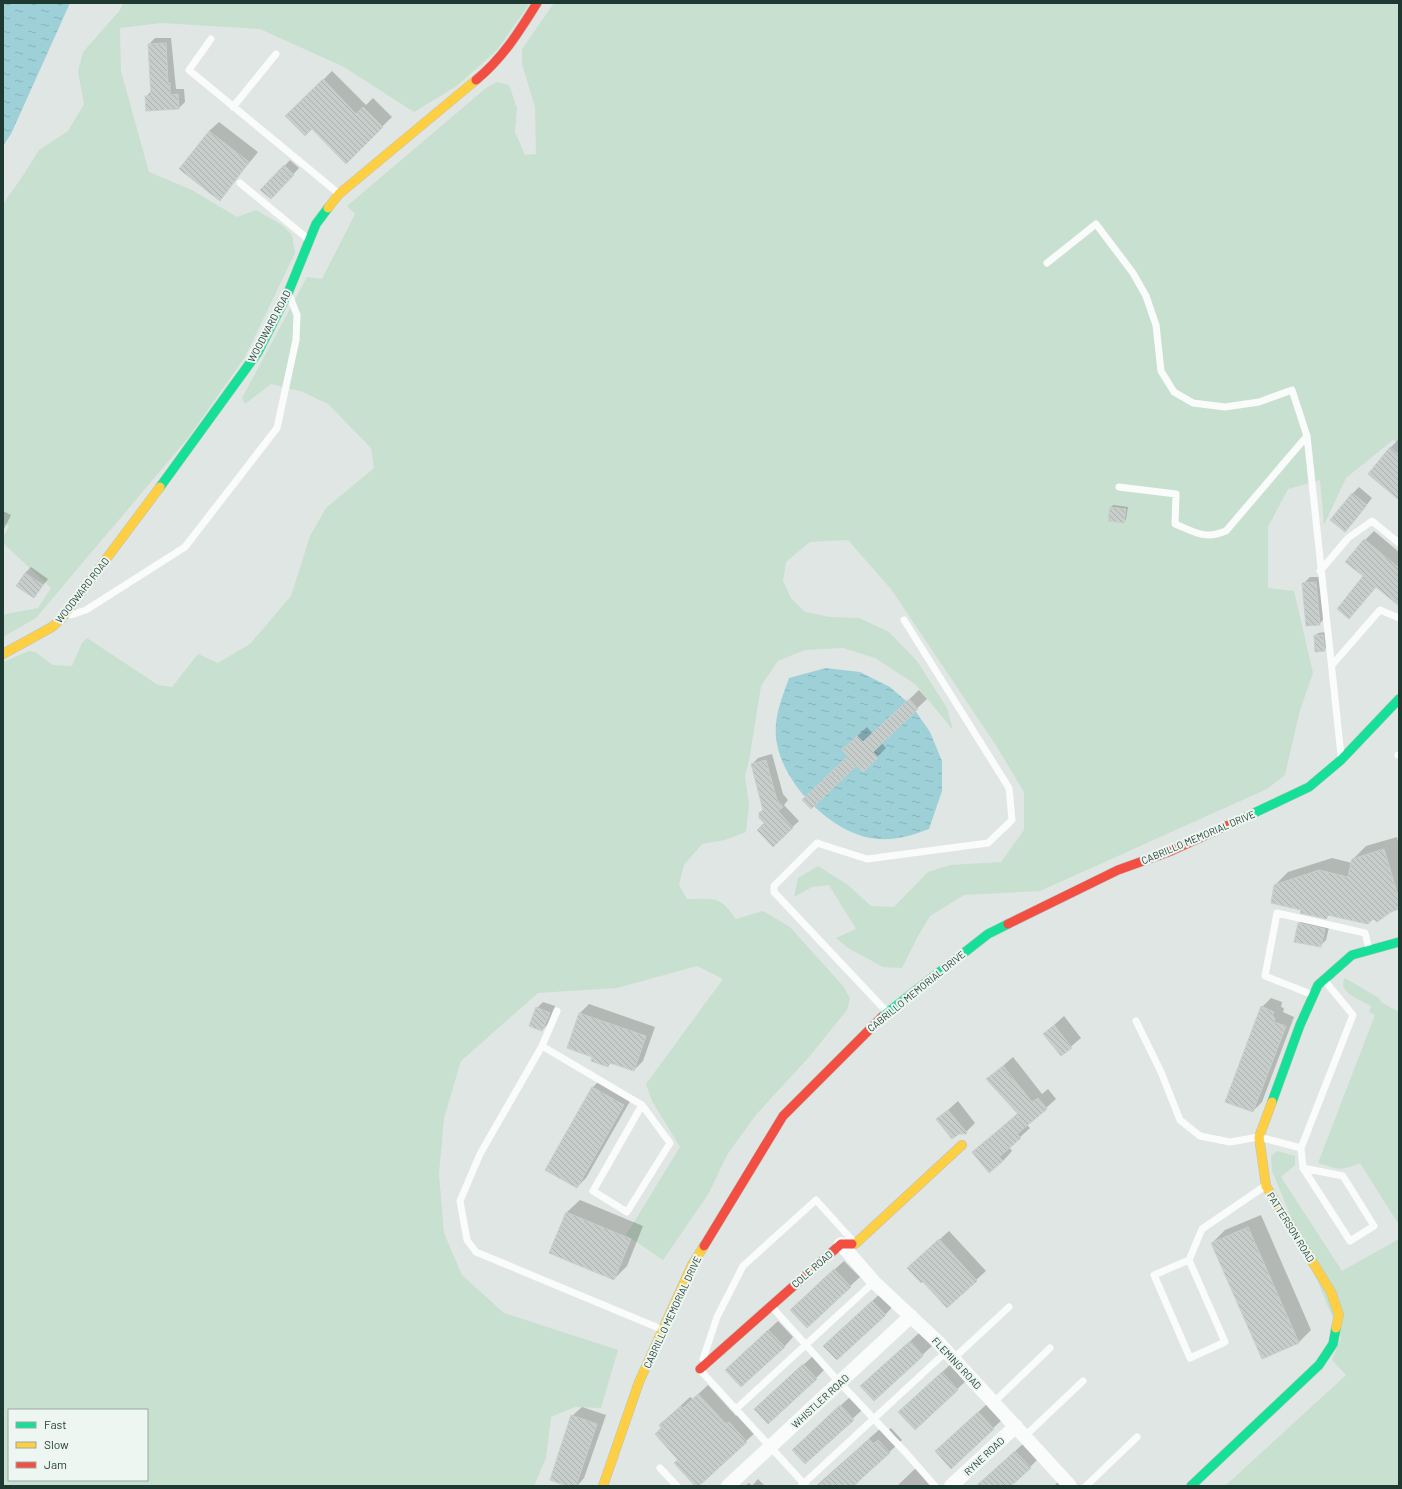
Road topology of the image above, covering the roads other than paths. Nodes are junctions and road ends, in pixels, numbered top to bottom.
1 (537, 3) edge
2 (210, 39) dead end
3 (276, 54) dead end
4 (233, 107) junction
5 (240, 183) dead end
6 (339, 194) junction
7 (310, 240) junction
8 (1048, 263) dead end
9 (288, 293) junction
10 (1307, 436) junction
11 (1119, 487) dead end
12 (1399, 543) edge
13 (1320, 571) junction
14 (62, 618) junction
15 (1399, 618) edge
16 (904, 620) dead end
17 (3, 654) edge
18 (1332, 665) junction
19 (1399, 699) edge
20 (1341, 760) junction
21 (1399, 942) edge
22 (1369, 950) junction
23 (1324, 980) junction
24 (1313, 995) junction
25 (557, 1011) dead end
26 (888, 1012) junction
27 (1136, 1022) dead end
28 (542, 1046) junction
29 (642, 1105) junction
30 (1259, 1137) junction
31 (962, 1146) dead end
32 (1301, 1148) junction
33 (1303, 1168) junction
34 (1266, 1186) junction
35 (841, 1244) junction
36 (856, 1244) junction
37 (1189, 1260) junction
38 (874, 1282) junction
39 (770, 1305) junction
40 (1009, 1308) dead end
41 (911, 1316) junction
42 (663, 1330) junction
43 (806, 1345) junction
44 (1050, 1348) dead end
45 (950, 1355) junction
46 (700, 1369) junction
47 (1082, 1381) dead end
48 (840, 1383) junction
49 (994, 1402) junction
50 (736, 1409) junction
51 (874, 1419) junction
52 (1021, 1431) junction
53 (1137, 1437) dead end
54 (771, 1447) junction
55 (660, 1468) dead end
56 (804, 1485) edge
57 (603, 1486) edge
58 (677, 1486) edge
59 (728, 1486) edge
60 (934, 1486) edge
61 (952, 1486) edge
62 (1070, 1486) edge
63 (1086, 1486) edge
64 (1191, 1486) edge

1 - 6 street, WOODWARD ROAD
2 - 4 lane
3 - 4 lane
4 - 6 lane
5 - 7 lane
6 - 7 street, WOODWARD ROAD
7 - 9 street, WOODWARD ROAD
8 - 10 lane
9 - 14 street, WOODWARD ROAD
9 - 14 lane
10 - 11 lane
10 - 13 lane
12 - 13 lane
13 - 18 lane
14 - 17 street, WOODWARD ROAD
15 - 18 lane
16 - 26 lane
18 - 20 lane
19 - 20 street, CABRILLO MEMORIAL DRIVE
20 - 26 street, CABRILLO MEMORIAL DRIVE
21 - 22 street, PATTERSON ROAD
22 - 23 street, PATTERSON ROAD
22 - 24 lane
23 - 24 street, PATTERSON ROAD
23 - 32 lane
24 - 30 street, PATTERSON ROAD
25 - 28 lane
26 - 42 street, CABRILLO MEMORIAL DRIVE
27 - 30 lane
28 - 29 lane
28 - 42 lane
29 - 29 lane
30 - 32 lane
30 - 34 street, PATTERSON ROAD
31 - 36 street
32 - 33 lane
33 - 33 lane
34 - 37 lane
34 - 64 street, PATTERSON ROAD
35 - 36 street, COLE ROAD
35 - 38 street, FLEMING ROAD
35 - 39 street, COLE ROAD
36 - 46 lane
37 - 37 lane
38 - 41 street, FLEMING ROAD
38 - 43 lane
39 - 43 lane
39 - 46 street, COLE ROAD
40 - 45 lane
41 - 45 street, FLEMING ROAD
41 - 48 street, WHISTLER ROAD
42 - 57 street, CABRILLO MEMORIAL DRIVE
43 - 48 lane
43 - 50 lane
44 - 49 lane
45 - 49 street, FLEMING ROAD
45 - 51 lane
46 - 50 lane
47 - 52 lane
48 - 51 lane
48 - 54 street, WHISTLER ROAD
49 - 52 street, FLEMING ROAD
50 - 54 lane
51 - 56 lane
51 - 60 lane
52 - 61 street, RYNE ROAD
52 - 62 street, FLEMING ROAD
53 - 63 lane
54 - 56 lane
54 - 59 street, WHISTLER ROAD
55 - 58 lane

